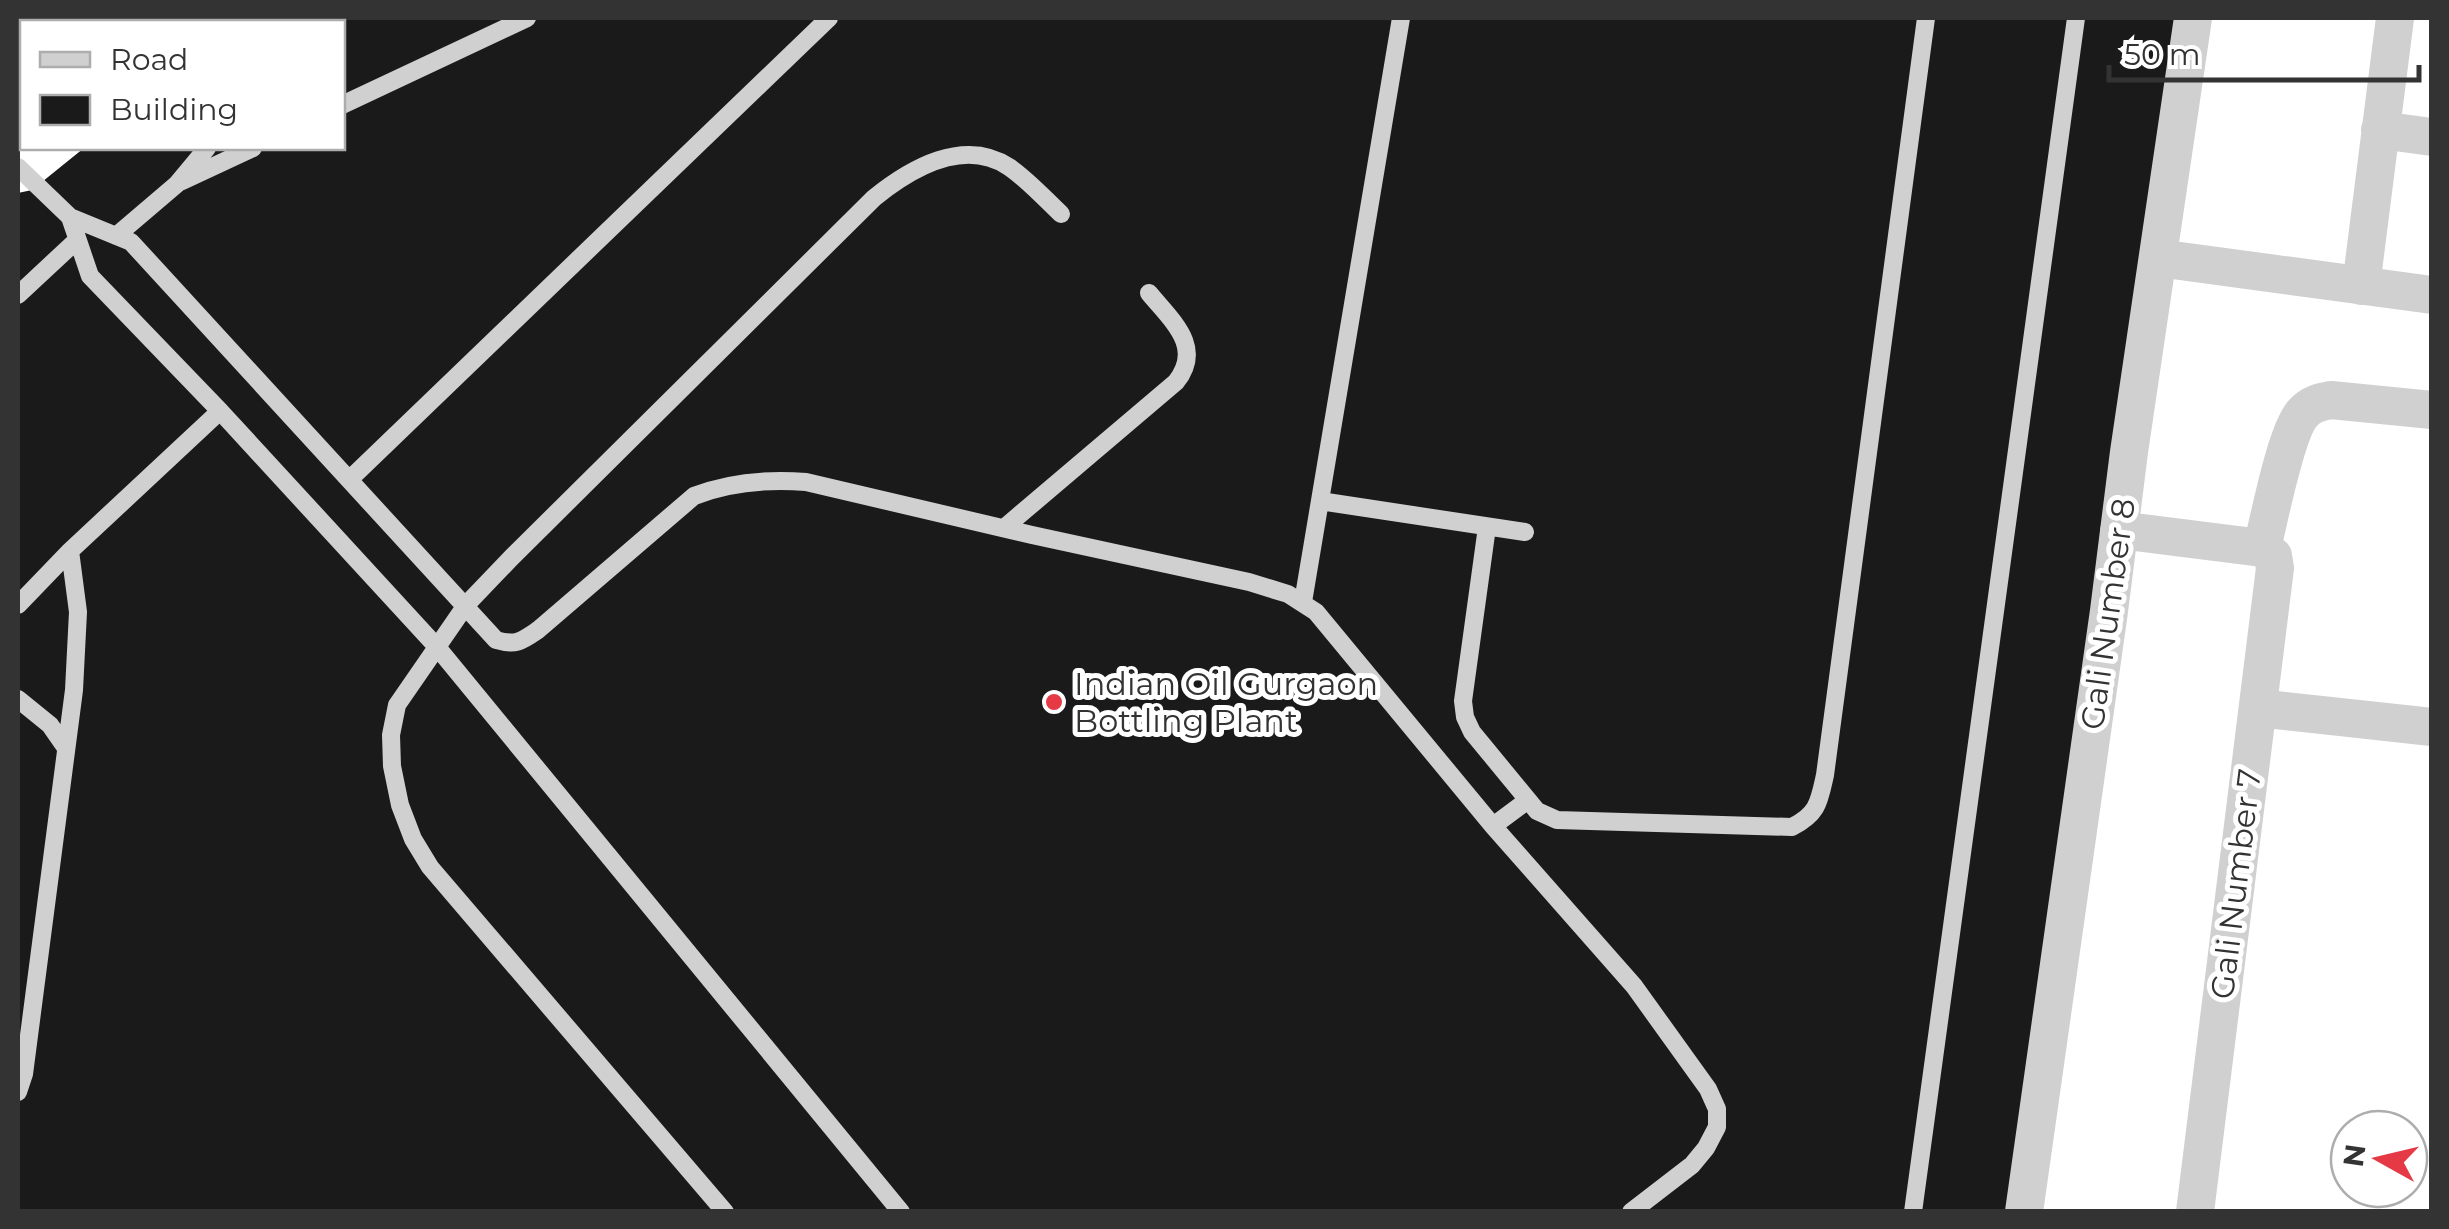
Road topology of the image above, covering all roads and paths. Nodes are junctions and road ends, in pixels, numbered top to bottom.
1 (527, 18) edge
2 (829, 18) edge
3 (1401, 18) edge
4 (1926, 18) edge
5 (2076, 18) edge
6 (2192, 18) edge
7 (2395, 18) edge
8 (345, 104) edge
9 (2380, 130) junction
10 (2432, 137) edge
11 (205, 150) edge
12 (249, 150) edge
13 (18, 166) edge
14 (177, 184) junction
15 (1062, 214) dead end
16 (70, 217) junction
17 (116, 236) junction
18 (78, 240) junction
19 (2158, 258) junction
20 (2362, 286) junction
21 (1149, 294) dead end
22 (18, 295) edge
23 (2432, 296) edge
24 (2432, 410) edge
25 (220, 412) junction
26 (350, 479) junction
27 (1320, 500) junction
28 (1487, 526) junction
29 (1004, 528) junction
30 (2120, 530) junction
31 (1525, 532) dead end
32 (70, 551) junction
33 (2268, 552) junction
34 (1303, 602) junction
35 (18, 605) edge
36 (466, 606) junction
37 (437, 647) junction
38 (18, 699) edge
39 (2258, 708) junction
40 (2432, 727) edge
41 (66, 748) junction
42 (1528, 800) junction
43 (1493, 826) junction
44 (18, 1092) edge
45 (725, 1212) edge
46 (901, 1212) edge
47 (1631, 1212) edge
48 (1913, 1212) edge
49 (2024, 1212) edge
50 (2195, 1212) edge

1 - 8 lane
2 - 26 lane
3 - 27 lane
4 - 42 lane
5 - 48 lane
6 - 19 street, Gali Number 8
7 - 9 street
9 - 10 street
9 - 20 street
11 - 14 lane
12 - 14 lane
13 - 16 lane
14 - 17 lane
15 - 36 lane
16 - 17 lane
16 - 18 lane
17 - 26 lane
18 - 22 lane
18 - 25 lane
19 - 20 street
19 - 30 street, Gali Number 8
20 - 23 street
21 - 29 lane
24 - 33 street, Gali Number 7
25 - 32 lane
25 - 37 lane
26 - 36 lane
27 - 28 lane
27 - 34 lane
28 - 31 lane
28 - 42 lane
29 - 34 lane
29 - 36 lane
30 - 33 street
30 - 49 street, Gali Number 8
32 - 35 lane
32 - 41 lane
33 - 39 street, Gali Number 7
34 - 43 lane
36 - 37 lane
37 - 45 lane
37 - 46 lane
38 - 41 lane
39 - 40 street
39 - 50 street, Gali Number 7
41 - 44 lane
42 - 43 lane
43 - 47 lane

